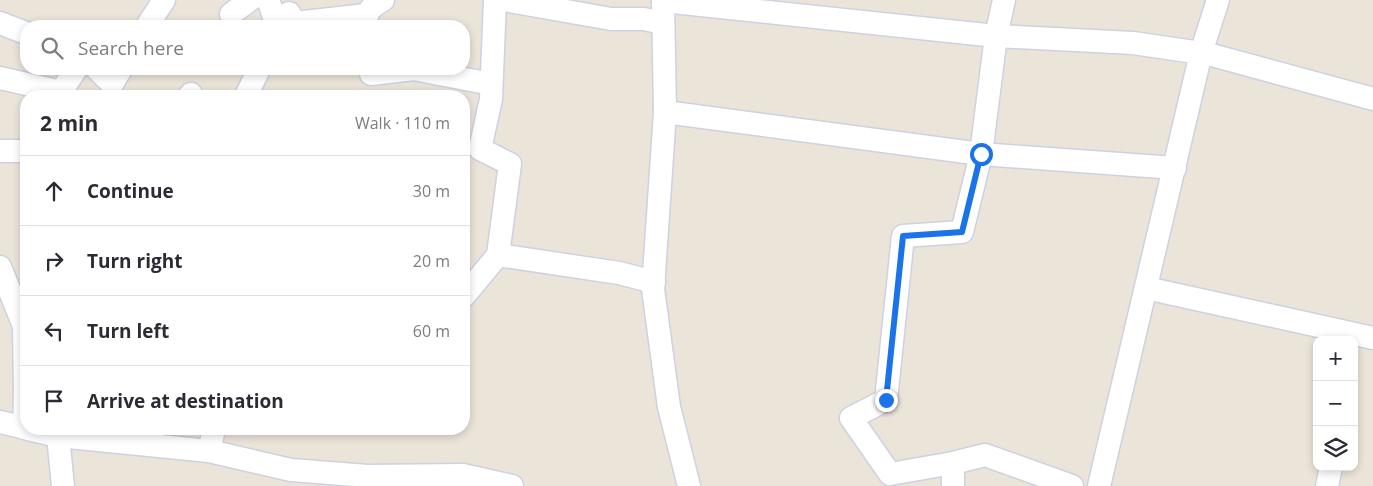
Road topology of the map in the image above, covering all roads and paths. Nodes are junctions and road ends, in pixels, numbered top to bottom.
1 (164, 0) edge
2 (250, 0) edge
3 (267, 0) edge
4 (382, 0) edge
5 (494, 0) edge
6 (504, 0) edge
7 (1004, 0) edge
8 (1218, 0) edge
9 (663, 8) edge
10 (231, 14) dead end
11 (152, 20) edge
12 (275, 20) edge
13 (275, 20) edge
14 (292, 20) edge
15 (366, 20) edge
16 (0, 23) edge
17 (20, 31) edge
18 (996, 36) junction
19 (1201, 53) junction
20 (72, 75) edge
21 (103, 75) edge
22 (117, 75) edge
23 (256, 75) edge
24 (445, 75) edge
25 (0, 78) edge
26 (492, 84) junction
27 (46, 90) edge
28 (63, 90) edge
29 (249, 90) edge
30 (1373, 99) edge
31 (665, 112) junction
32 (0, 151) edge
33 (20, 151) edge
34 (981, 154) junction
35 (1174, 168) junction
36 (498, 255) junction
37 (0, 267) edge
38 (654, 282) junction
39 (1146, 288) junction
40 (470, 289) edge
41 (20, 314) edge
42 (1373, 338) edge
43 (0, 422) edge
44 (20, 427) edge
45 (54, 435) edge
46 (213, 435) edge
47 (58, 436) junction
48 (209, 451) junction
49 (953, 463) junction
50 (1330, 471) edge
51 (292, 478) edge
52 (466, 480) edge
53 (63, 486) edge
54 (512, 486) edge
55 (689, 486) edge
56 (953, 486) edge
57 (1072, 486) edge
58 (1099, 486) edge
59 (1327, 486) edge

1 - 11 street
2 - 10 street
3 - 13 street
4 - 15 street
5 - 26 street
6 - 9 street
7 - 18 street
8 - 19 street
9 - 18 street
9 - 31 street
12 - 14 street
16 - 17 street
18 - 19 street
18 - 34 street
19 - 30 street
19 - 35 street
20 - 28 street
21 - 22 street
23 - 29 street
24 - 26 street
25 - 27 street
26 - 36 street
31 - 34 street
31 - 38 street
32 - 33 street
34 - 35 street
34 - 49 street
35 - 39 street
36 - 38 street
36 - 40 street
37 - 41 street
38 - 55 street
39 - 42 street
39 - 58 street
43 - 44 street
45 - 47 street
46 - 48 street
47 - 48 street
47 - 53 street
48 - 51 street
49 - 56 street
49 - 57 street
50 - 59 street
51 - 52 street
52 - 54 street

